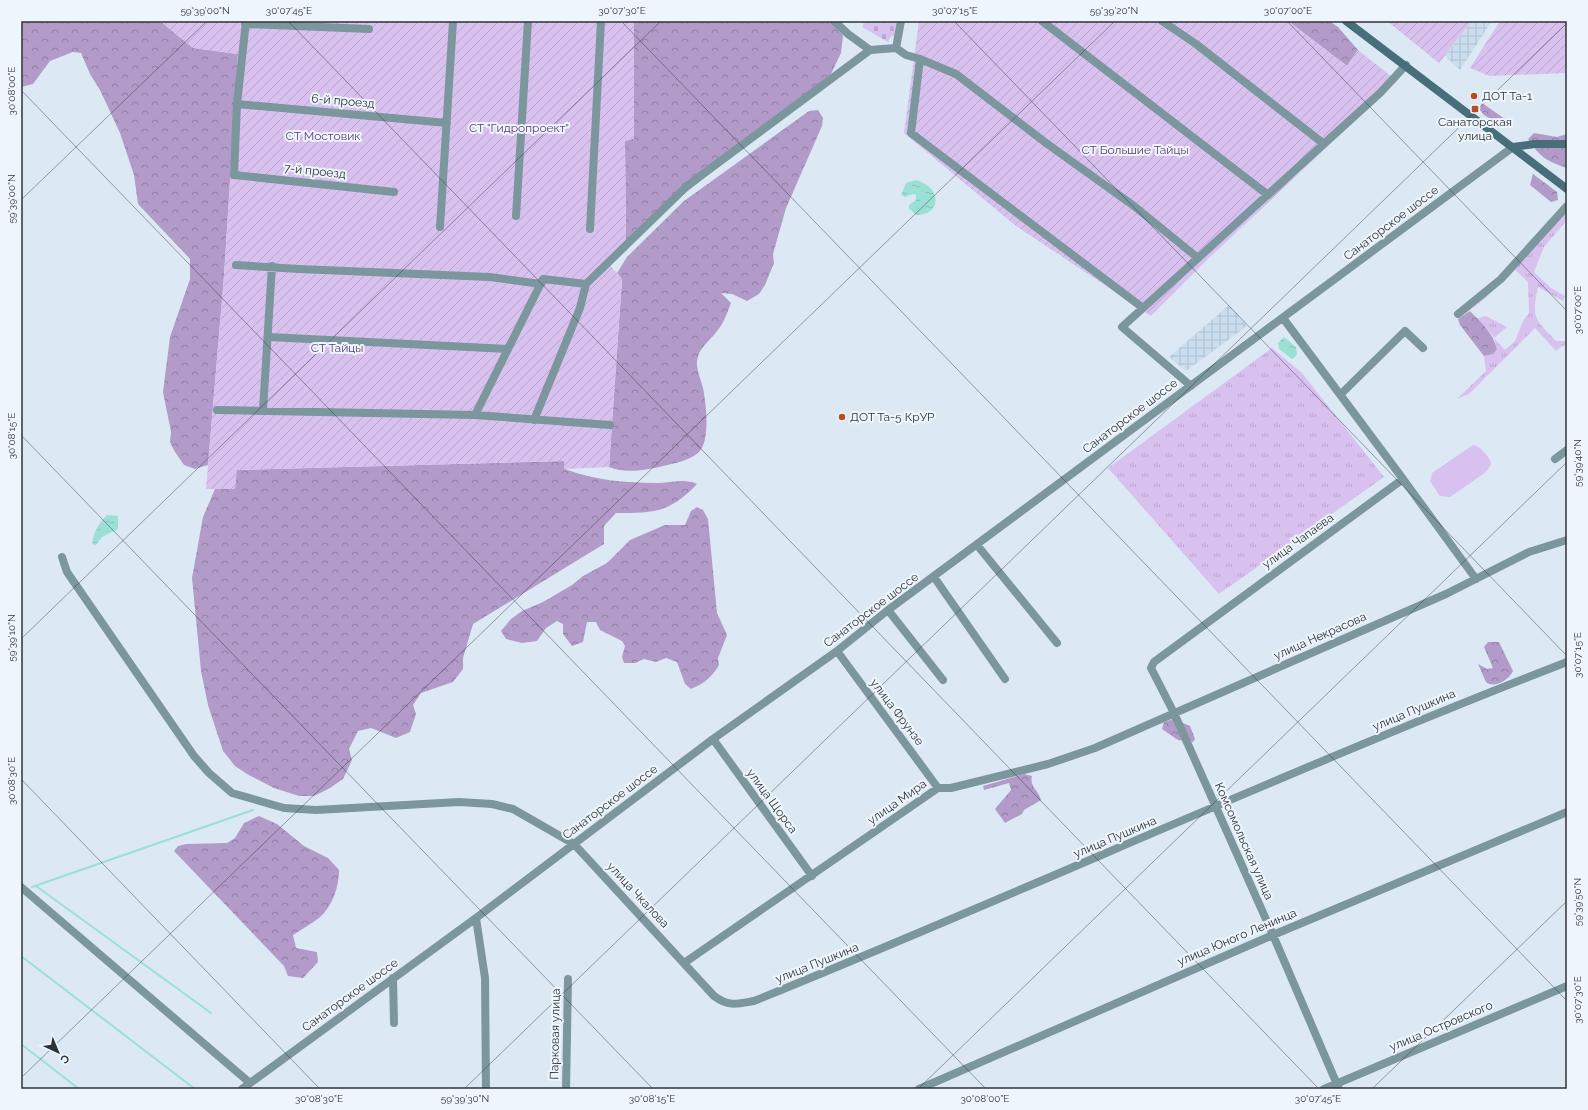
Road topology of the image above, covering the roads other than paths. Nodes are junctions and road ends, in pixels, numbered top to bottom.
1 (453, 21) edge
2 (528, 21) edge
3 (601, 21) edge
4 (834, 21) edge
5 (901, 21) edge
6 (1042, 21) edge
7 (1162, 21) edge
8 (1346, 21) edge
9 (246, 22) edge
10 (369, 29) dead end
11 (896, 48) junction
12 (870, 50) junction
13 (920, 59) junction
14 (1406, 65) junction
15 (237, 104) junction
16 (447, 122) junction
17 (1324, 144) junction
18 (1567, 144) edge
19 (1513, 147) junction
20 (1567, 189) edge
21 (394, 192) dead end
22 (1268, 195) junction
23 (1567, 206) edge
24 (516, 216) dead end
25 (440, 227) dead end
26 (590, 229) dead end
27 (1198, 258) junction
28 (236, 265) dead end
29 (272, 266) junction
30 (541, 284) junction
31 (586, 284) junction
32 (1143, 308) junction
33 (1458, 314) dead end
34 (1283, 318) junction
35 (269, 337) junction
36 (1423, 348) dead end
37 (508, 349) junction
38 (1191, 386) junction
39 (1340, 394) junction
40 (217, 410) dead end
41 (263, 410) junction
42 (475, 415) junction
43 (534, 420) junction
44 (610, 425) dead end
45 (1567, 450) edge
46 (1555, 459) dead end
47 (1403, 479) junction
48 (1567, 540) edge
49 (977, 545) junction
50 (62, 557) dead end
51 (934, 577) junction
52 (1476, 579) junction
53 (888, 610) junction
54 (1057, 643) dead end
55 (837, 651) junction
56 (1567, 662) edge
57 (1005, 679) dead end
58 (943, 680) dead end
59 (1174, 713) junction
60 (713, 739) junction
61 (938, 788) junction
62 (1215, 807) junction
63 (1567, 812) edge
64 (574, 844) junction
65 (812, 876) junction
66 (21, 887) edge
67 (476, 918) junction
68 (1272, 935) junction
69 (684, 963) junction
70 (394, 978) junction
71 (568, 979) dead end
72 (1567, 986) edge
73 (394, 1023) dead end
74 (250, 1083) junction
75 (1338, 1086) edge
76 (242, 1089) edge
77 (486, 1089) edge
78 (566, 1089) edge
79 (918, 1089) edge
80 (1324, 1089) edge

1 - 16 street
2 - 24 street
3 - 26 street
4 - 12 street
5 - 11 street
6 - 22 street
7 - 17 street
8 - 14 main road
9 - 10 street
9 - 15 street
11 - 12 street
11 - 13 street
12 - 31 street
13 - 27 street
13 - 32 street
14 - 17 street
14 - 19 main road
15 - 16 street, 6-й проезд
15 - 21 street, 7-й проезд
16 - 25 street
17 - 22 street
18 - 19 main road
19 - 20 main road
19 - 34 street, Санаторское шоссе
22 - 27 street
23 - 33 street
27 - 32 street
28 - 29 street
29 - 30 street
29 - 35 street
30 - 31 street
30 - 37 street
31 - 43 street
32 - 38 street
34 - 38 street, Санаторское шоссе
34 - 39 street
35 - 37 street
35 - 41 street
36 - 39 street
37 - 42 street
38 - 49 street, Санаторское шоссе
39 - 47 street
40 - 41 street
41 - 42 street
42 - 43 street
43 - 44 street
45 - 46 street
47 - 52 street
47 - 59 street, улица Чапаева
48 - 52 street, улица Некрасова
49 - 51 street, Санаторское шоссе
49 - 54 street
50 - 64 street, улица Чкалова
51 - 53 street, Санаторское шоссе
51 - 57 street
52 - 59 street, улица Некрасова
53 - 55 street, Санаторское шоссе
53 - 58 street
55 - 60 street, Санаторское шоссе
55 - 61 street, улица Фрунзе
56 - 62 street, улица Пушкина
59 - 61 street, улица Мира
59 - 62 street, Комсомольская улица
60 - 64 street, Санаторское шоссе
60 - 65 street, улица Щорса
61 - 65 street, улица Мира
62 - 68 street, Комсомольская улица
62 - 69 street, улица Пушкина
63 - 68 street, улица Юного Ленинца
64 - 67 street, Санаторское шоссе
64 - 69 street, улица Чкалова
65 - 69 street, улица Мира
66 - 74 street
67 - 70 street, Санаторское шоссе
67 - 77 street
68 - 75 street, Комсомольская улица
68 - 79 street, улица Юного Ленинца
70 - 73 street
70 - 74 street, Санаторское шоссе
71 - 78 street, Парковая улица
72 - 75 street, улица Островского
74 - 76 street, Санаторское шоссе
75 - 80 street, улица Островского

